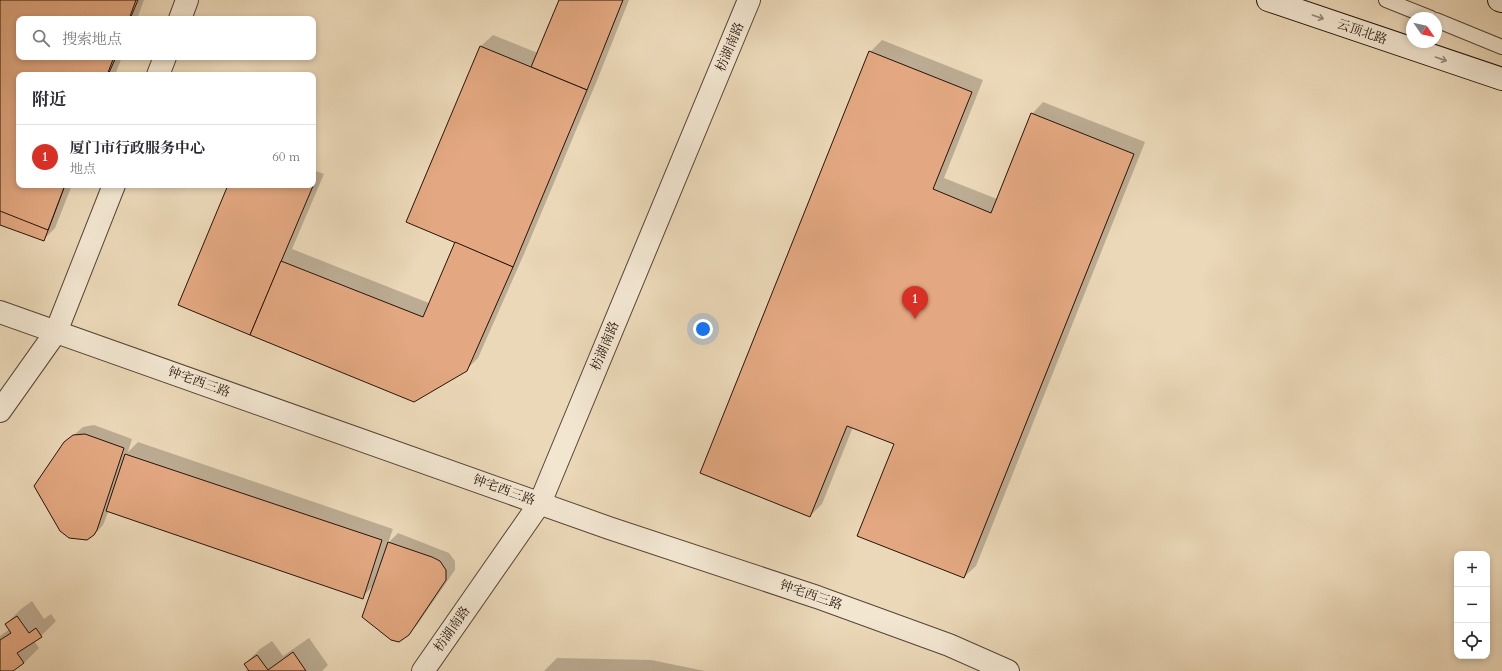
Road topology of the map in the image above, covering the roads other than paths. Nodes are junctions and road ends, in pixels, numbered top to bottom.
1 (187, 0) edge
2 (749, 0) edge
3 (1268, 0) edge
4 (1386, 0) edge
5 (1416, 12) edge
6 (181, 16) edge
7 (1442, 22) edge
8 (1502, 47) edge
9 (164, 60) edge
10 (159, 72) edge
11 (1502, 79) edge
12 (113, 188) edge
13 (0, 312) edge
14 (56, 332) junction
15 (0, 412) edge
16 (540, 503) junction
17 (423, 671) edge
18 (1008, 671) edge

1 - 6 street
2 - 16 street, 枋湖南路
3 -> 11 street, 云顶北路
4 - 5 lane
7 - 8 lane
9 - 10 street
12 - 14 street
13 - 14 street, 钟宅西三路
14 - 15 street
14 - 16 street, 钟宅西三路
16 - 17 street, 枋湖南路
16 - 18 street, 钟宅西三路

